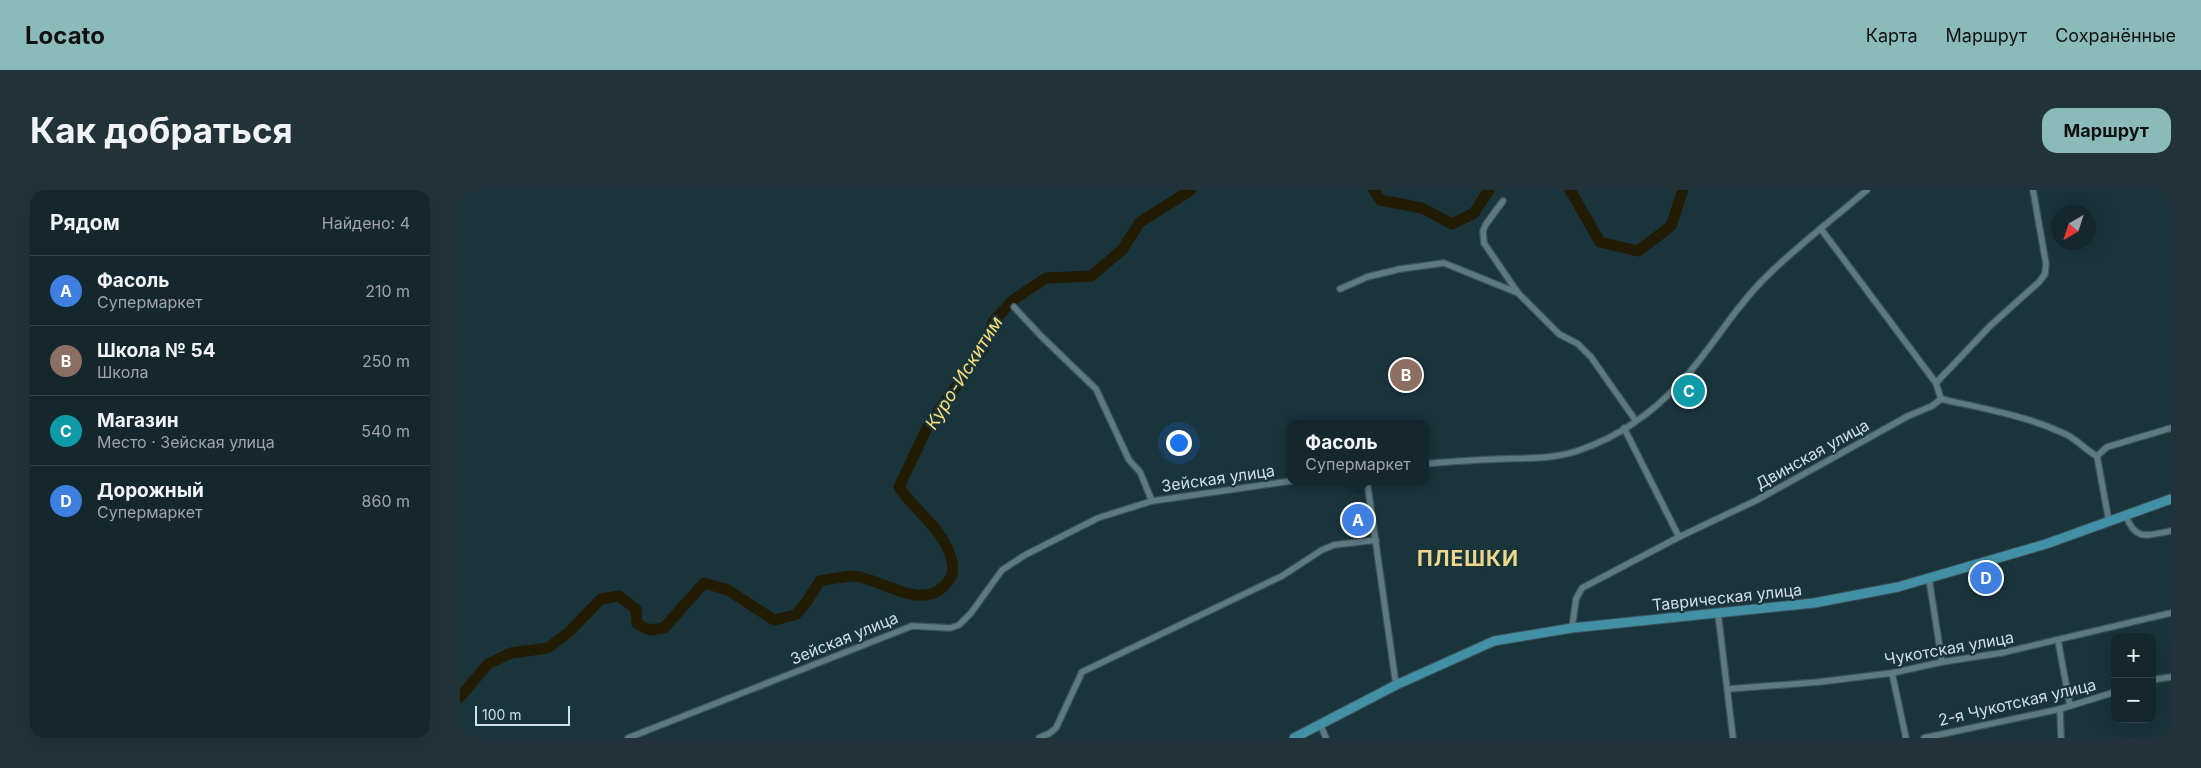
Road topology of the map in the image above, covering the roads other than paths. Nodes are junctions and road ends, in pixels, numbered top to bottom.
1 (1867, 190) edge
2 (2033, 190) edge
3 (1503, 201) dead end
4 (1821, 229) junction
5 (1340, 289) dead end
6 (1518, 293) junction
7 (1014, 307) dead end
8 (1936, 383) junction
9 (1942, 399) junction
10 (1636, 421) junction
11 (1624, 428) junction
12 (2171, 428) edge
13 (2097, 456) junction
14 (1429, 464) edge
15 (1287, 482) edge
16 (1368, 485) edge
17 (2171, 499) edge
18 (1152, 501) junction
19 (2126, 516) junction
20 (2109, 522) junction
21 (2171, 531) edge
22 (1679, 536) junction
23 (1376, 540) junction
24 (1929, 579) junction
25 (1718, 613) junction
26 (2171, 613) edge
27 (1572, 628) junction
28 (2058, 640) junction
29 (1942, 662) junction
30 (1892, 673) junction
31 (2171, 677) edge
32 (2156, 679) edge
33 (1396, 685) junction
34 (1728, 689) junction
35 (2111, 693) edge
36 (2070, 706) junction
37 (2060, 709) junction
38 (1320, 726) junction
39 (628, 738) edge
40 (1039, 738) edge
41 (1294, 738) edge
42 (1326, 738) edge
43 (1734, 738) edge
44 (1906, 738) edge
45 (1924, 738) edge
46 (2062, 738) edge

1 - 4 street
2 - 8 street
3 - 6 street
4 - 8 street
4 - 10 street
5 - 6 street
6 - 10 street
7 - 18 street
8 - 9 street
9 - 13 street
9 - 22 street, Двинская улица
10 - 11 street
11 - 14 street
11 - 22 street
12 - 13 street
13 - 20 street
15 - 18 street, Зейская улица
16 - 23 street
17 - 19 main road, Таврическая улица
18 - 39 street, Зейская улица
19 - 20 main road, Таврическая улица
19 - 21 street
20 - 24 main road, Таврическая улица
22 - 27 street, Двинская улица
23 - 33 street
23 - 40 street
24 - 25 main road, Таврическая улица
24 - 29 street
25 - 27 main road, Таврическая улица
25 - 34 street
26 - 28 street, Чукотская улица
27 - 33 main road, Таврическая улица
28 - 29 street, Чукотская улица
28 - 36 street
29 - 30 street, Чукотская улица
30 - 34 street, Чукотская улица
30 - 44 street
31 - 32 street
33 - 38 main road, Таврическая улица
34 - 43 street
35 - 36 street, 2-я Чукотская улица
36 - 37 street, 2-я Чукотская улица
37 - 45 street, 2-я Чукотская улица
37 - 46 street
38 - 41 main road, Таврическая улица
38 - 42 street

